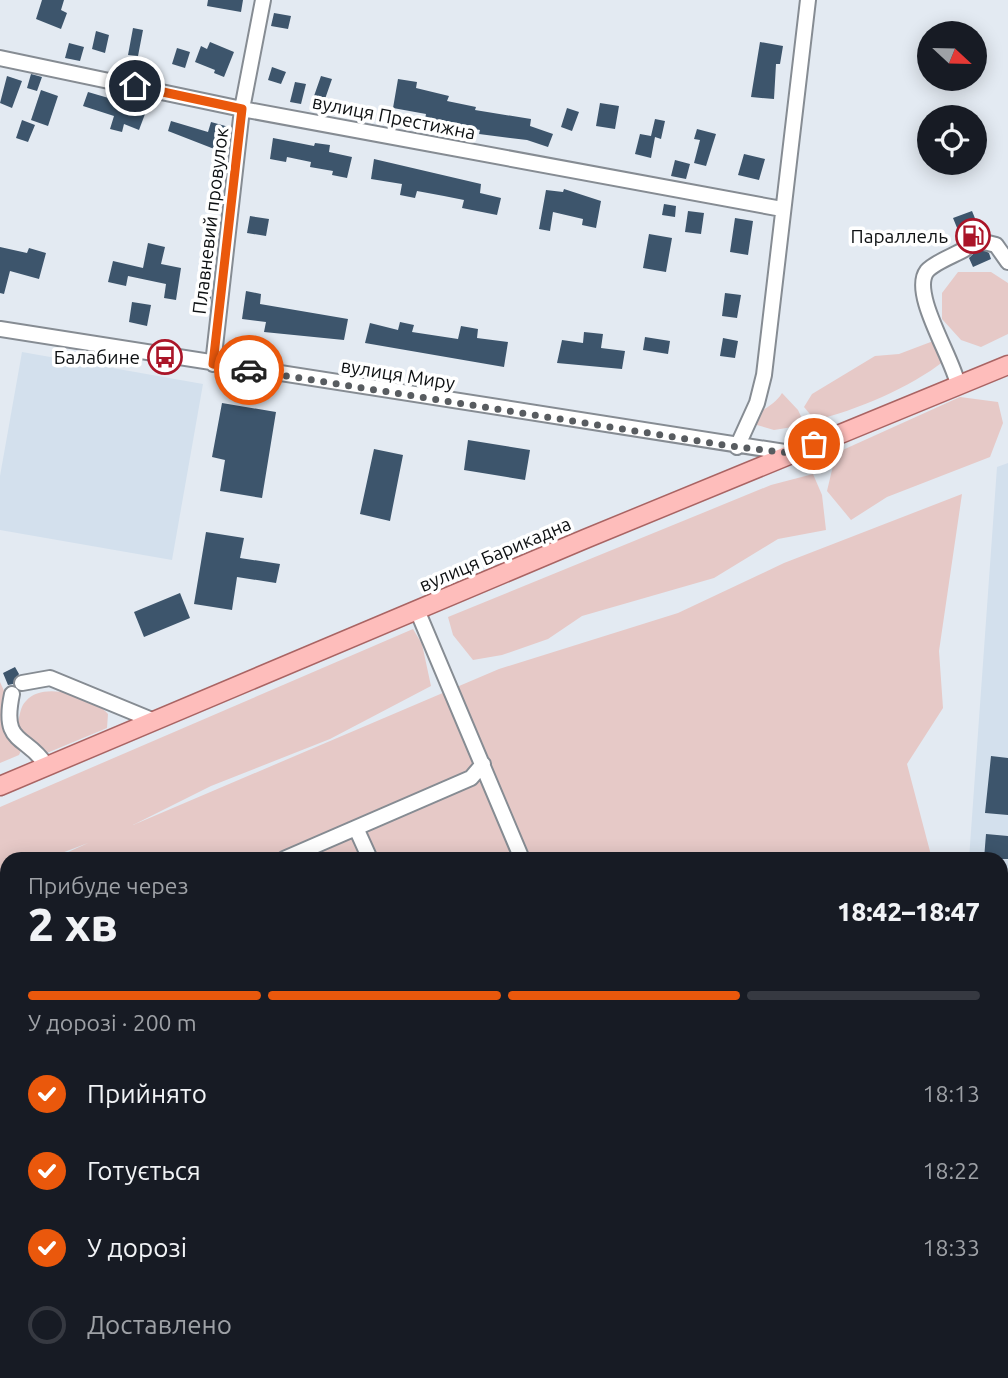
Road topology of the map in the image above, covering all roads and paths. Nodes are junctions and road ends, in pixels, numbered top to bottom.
1 (263, 0) edge
2 (808, 0) edge
3 (0, 58) edge
4 (242, 109) junction
5 (782, 209) junction
6 (984, 242) dead end
7 (965, 248) dead end
8 (1008, 262) edge
9 (0, 329) edge
10 (213, 364) junction
11 (1008, 365) edge
12 (958, 385) junction
13 (737, 447) junction
14 (791, 453) junction
15 (417, 610) junction
16 (22, 682) dead end
17 (12, 694) dead end
18 (152, 720) junction
19 (482, 764) junction
20 (46, 765) junction
21 (0, 786) edge
22 (356, 828) junction
23 (300, 852) edge
24 (367, 852) edge
25 (519, 852) edge

1 - 4 street, Плавневий провулок
2 - 5 street
3 - 4 street, вулиця Престижна
4 - 5 street, вулиця Престижна
4 - 10 street, Плавневий провулок
5 - 13 street
6 - 8 street
7 - 12 street
9 - 10 street, вулиця Миру
10 - 13 street, вулиця Миру
11 - 12 main road, вулиця Барикадна
12 - 14 main road, вулиця Барикадна
13 - 14 street, вулиця Миру
14 - 15 main road, вулиця Барикадна
15 - 18 main road, вулиця Барикадна
15 - 19 street
16 - 18 street
17 - 20 street
18 - 20 main road, вулиця Барикадна
19 - 22 street
19 - 25 street
20 - 21 main road, вулиця Барикадна
22 - 23 street
22 - 24 street

